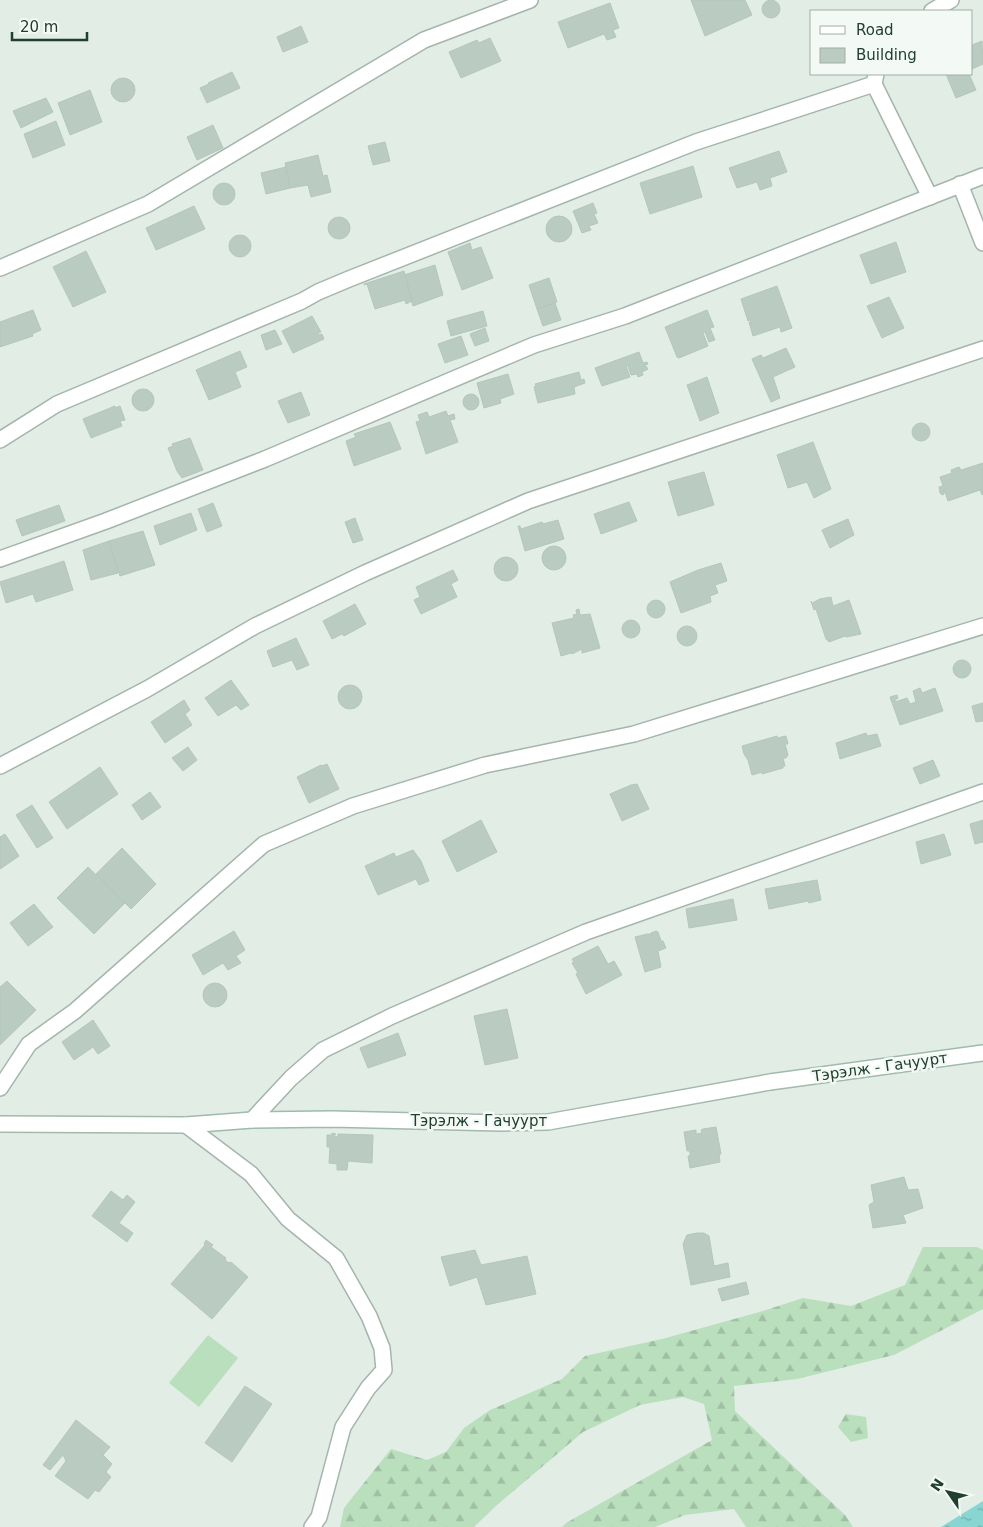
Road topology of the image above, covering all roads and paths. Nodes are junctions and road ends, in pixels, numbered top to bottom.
1 (530, 0) edge
2 (950, 0) edge
3 (934, 10) edge
4 (875, 79) edge
5 (983, 176) edge
6 (960, 184) junction
7 (930, 196) junction
8 (983, 243) edge
9 (0, 268) edge
10 (983, 349) edge
11 (1, 434) edge
12 (0, 559) edge
13 (983, 626) edge
14 (0, 766) edge
15 (983, 792) edge
16 (983, 1053) edge
17 (0, 1088) edge
18 (252, 1120) junction
19 (0, 1124) edge
20 (186, 1125) junction
21 (312, 1527) edge

1 - 9 street
2 - 3 street
4 - 7 street
4 - 11 street
5 - 6 street
6 - 7 street
6 - 8 street
7 - 12 street
10 - 14 street
13 - 17 street
15 - 18 street
16 - 18 street, Тэрэлж - Гачуурт
18 - 20 street, Тэрэлж - Гачуурт
19 - 20 street, Тэрэлж - Гачуурт
20 - 21 street

